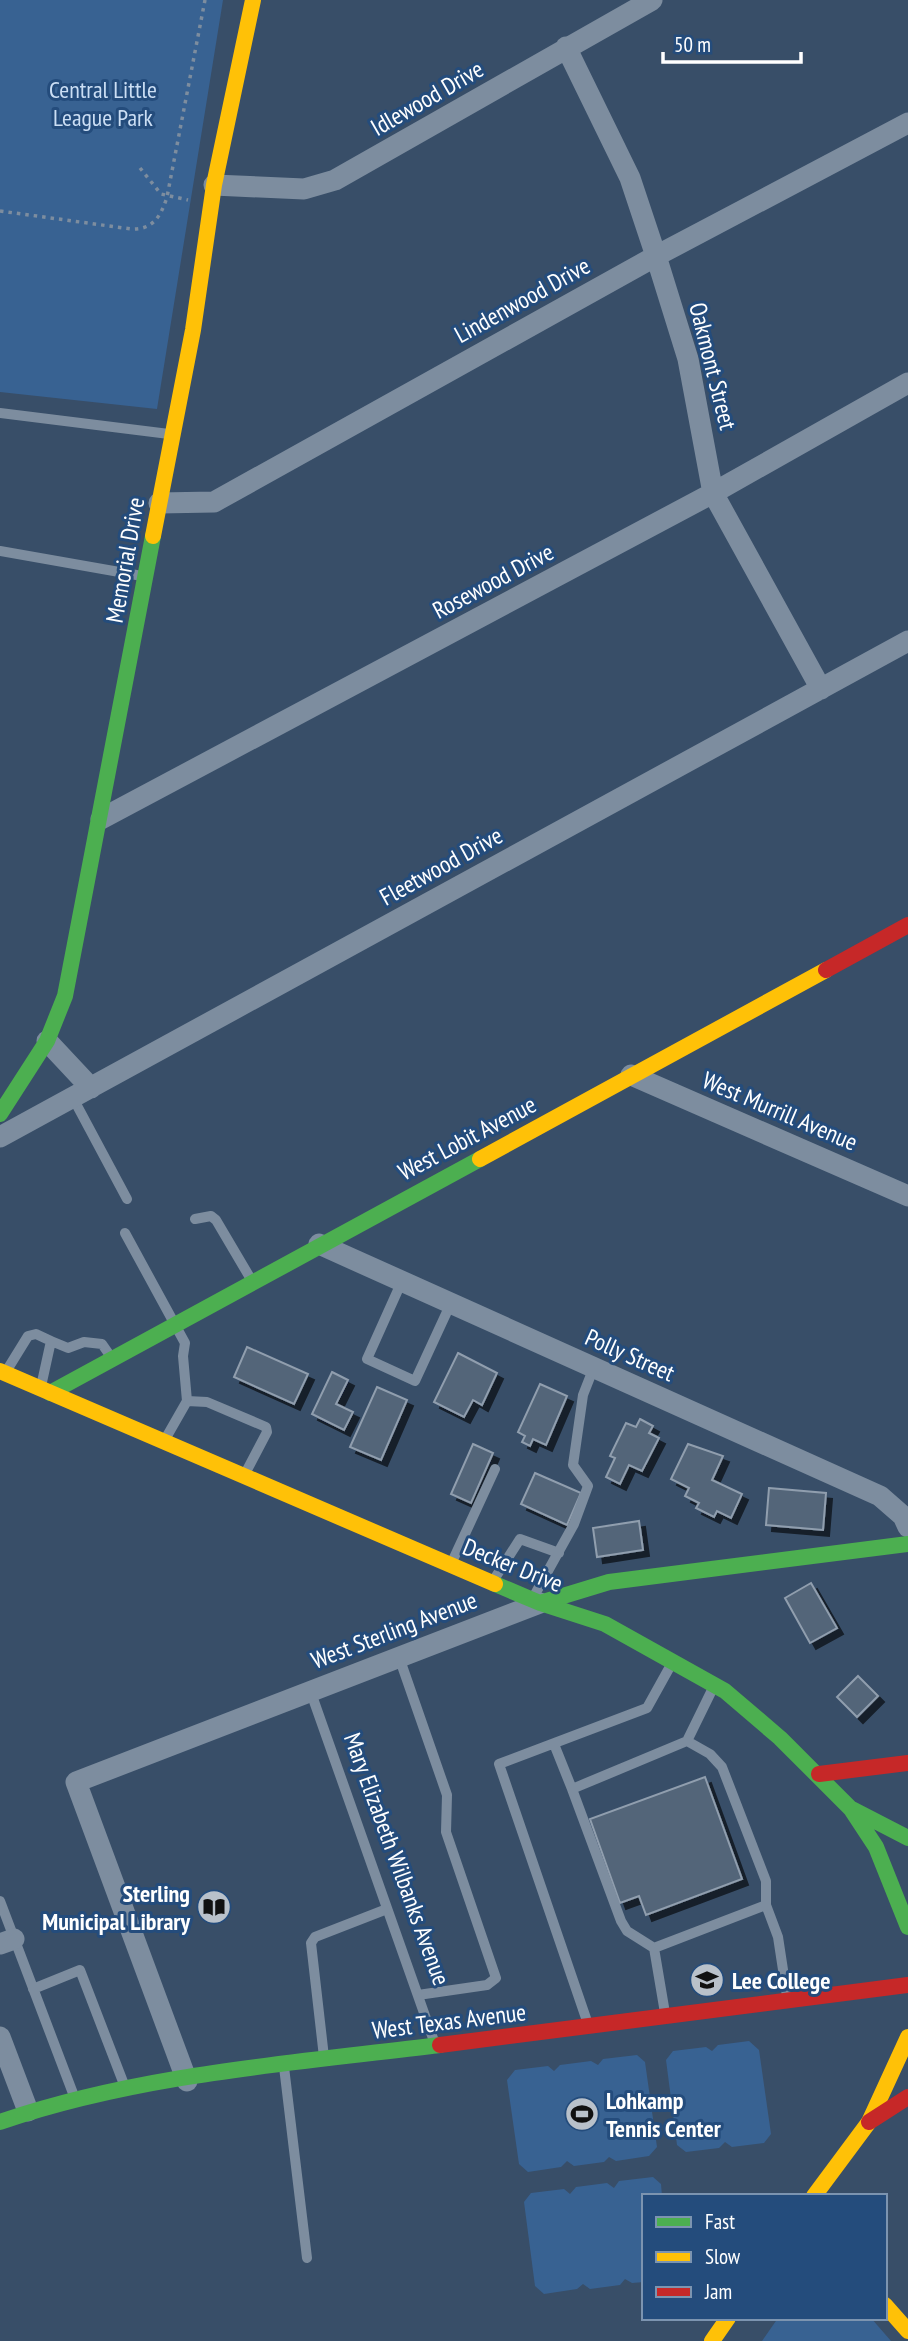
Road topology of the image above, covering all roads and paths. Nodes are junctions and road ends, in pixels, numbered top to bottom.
1 (205, 0) edge
2 (253, 0) edge
3 (652, 0) edge
4 (566, 47) junction
5 (908, 123) edge
6 (140, 168) dead end
7 (213, 194) junction
8 (167, 197) junction
9 (0, 211) edge
10 (656, 256) junction
11 (908, 383) edge
12 (0, 413) edge
13 (172, 435) junction
14 (713, 493) junction
15 (159, 502) junction
16 (0, 551) edge
17 (145, 577) junction
18 (908, 641) edge
19 (821, 689) junction
20 (100, 820) junction
21 (908, 925) edge
22 (47, 1041) junction
23 (631, 1075) junction
24 (82, 1093) junction
25 (0, 1114) edge
26 (0, 1137) edge
27 (908, 1195) edge
28 (127, 1199) dead end
29 (195, 1219) dead end
30 (125, 1233) dead end
31 (318, 1244) junction
32 (252, 1281) junction
33 (402, 1281) junction
34 (451, 1303) junction
35 (175, 1323) junction
36 (51, 1341) junction
37 (112, 1358) junction
38 (594, 1367) junction
39 (2, 1372) edge
40 (45, 1391) junction
41 (187, 1401) junction
42 (163, 1443) junction
43 (495, 1469) dead end
44 (244, 1476) junction
45 (908, 1527) edge
46 (908, 1544) edge
47 (559, 1553) junction
48 (451, 1565) junction
49 (492, 1582) junction
50 (536, 1601) junction
51 (398, 1657) junction
52 (674, 1661) junction
53 (714, 1685) junction
54 (310, 1690) junction
55 (687, 1741) junction
56 (554, 1744) junction
57 (908, 1763) edge
58 (819, 1774) junction
59 (572, 1789) junction
60 (852, 1809) junction
61 (908, 1838) edge
62 (0, 1901) edge
63 (766, 1905) junction
64 (387, 1909) junction
65 (908, 1927) edge
66 (7, 1942) edge
67 (654, 1948) junction
68 (908, 1985) edge
69 (33, 1989) junction
70 (418, 1995) junction
71 (787, 2001) junction
72 (665, 2016) junction
73 (589, 2026) junction
74 (0, 2037) edge
75 (908, 2037) edge
76 (436, 2045) junction
77 (324, 2060) junction
78 (283, 2065) junction
79 (187, 2081) junction
80 (125, 2088) junction
81 (908, 2096) edge
82 (75, 2098) junction
83 (28, 2111) junction
84 (0, 2122) edge
85 (869, 2122) junction
86 (815, 2194) edge
87 (307, 2258) dead end
88 (887, 2307) edge
89 (727, 2320) edge
90 (908, 2332) edge
91 (712, 2341) edge

1 - 8 path
2 - 7 street, Memorial Drive
3 - 4 street, Idlewood Drive
4 - 7 street, Idlewood Drive
4 - 10 street, Oakmont Street
5 - 10 street, Lindenwood Drive
6 - 8 path
7 - 8 path
7 - 13 street, Memorial Drive
8 - 9 path
10 - 14 street, Oakmont Street
10 - 15 street, Lindenwood Drive
11 - 14 street, Rosewood Drive
12 - 13 lane
13 - 15 street, Memorial Drive
14 - 19 street, Oakmont Street
14 - 20 street, Rosewood Drive
15 - 17 street, Memorial Drive
16 - 17 lane
17 - 20 street, Memorial Drive
18 - 19 street, Fleetwood Drive
19 - 24 street, Fleetwood Drive
20 - 22 street, Memorial Drive
21 - 23 street, West Lobit Avenue
22 - 24 street
22 - 25 street, Memorial Drive
23 - 27 street, West Murrill Avenue
23 - 31 street, West Lobit Avenue
24 - 26 street, Fleetwood Drive
24 - 28 lane
29 - 32 lane
30 - 35 lane
31 - 32 street, West Lobit Avenue
31 - 33 street, Polly Street
32 - 35 street, West Lobit Avenue
33 - 34 street, Polly Street
33 - 34 lane
34 - 38 street, Polly Street
35 - 37 street, West Lobit Avenue
35 - 41 lane
36 - 37 lane
36 - 39 lane
36 - 40 lane
37 - 40 street, West Lobit Avenue
38 - 45 street, Polly Street
38 - 47 lane
39 - 40 street, Decker Drive
40 - 42 street, Decker Drive
41 - 42 lane
41 - 44 lane
42 - 44 street, Decker Drive
43 - 48 lane
44 - 48 street, Decker Drive
46 - 50 street, West Sterling Avenue
47 - 49 lane
47 - 50 lane
48 - 49 street, Decker Drive
49 - 50 street, Decker Drive
50 - 51 street, West Sterling Avenue
50 - 52 street, Decker Drive
51 - 54 street, West Sterling Avenue
51 - 70 lane
52 - 53 street, Decker Drive
52 - 56 lane
53 - 55 lane
53 - 58 street, Decker Drive
54 - 64 lane, Mary Elizabeth Wilbanks Avenue
54 - 79 street, West Sterling Avenue
55 - 59 lane
55 - 63 lane
56 - 59 lane
56 - 73 lane
57 - 58 street
58 - 60 street, Decker Drive
59 - 67 lane
60 - 61 street
60 - 65 street, Decker Drive
62 - 66 lane
63 - 67 lane
63 - 71 lane
64 - 70 lane, Mary Elizabeth Wilbanks Avenue
64 - 77 lane
66 - 69 lane
67 - 72 lane
68 - 71 street, West Texas Avenue
69 - 80 lane
69 - 82 lane
70 - 76 lane, Mary Elizabeth Wilbanks Avenue
71 - 72 street, West Texas Avenue
72 - 73 street, West Texas Avenue
73 - 76 street, West Texas Avenue
74 - 83 street
75 - 85 street
76 - 77 street, West Texas Avenue
77 - 78 street, West Texas Avenue
78 - 79 street, West Texas Avenue
78 - 87 lane
79 - 80 street, West Texas Avenue
80 - 82 street, West Texas Avenue
81 - 85 street
82 - 83 street, West Texas Avenue
83 - 84 street, West Texas Avenue
85 - 86 street
88 - 90 street
89 - 91 street

